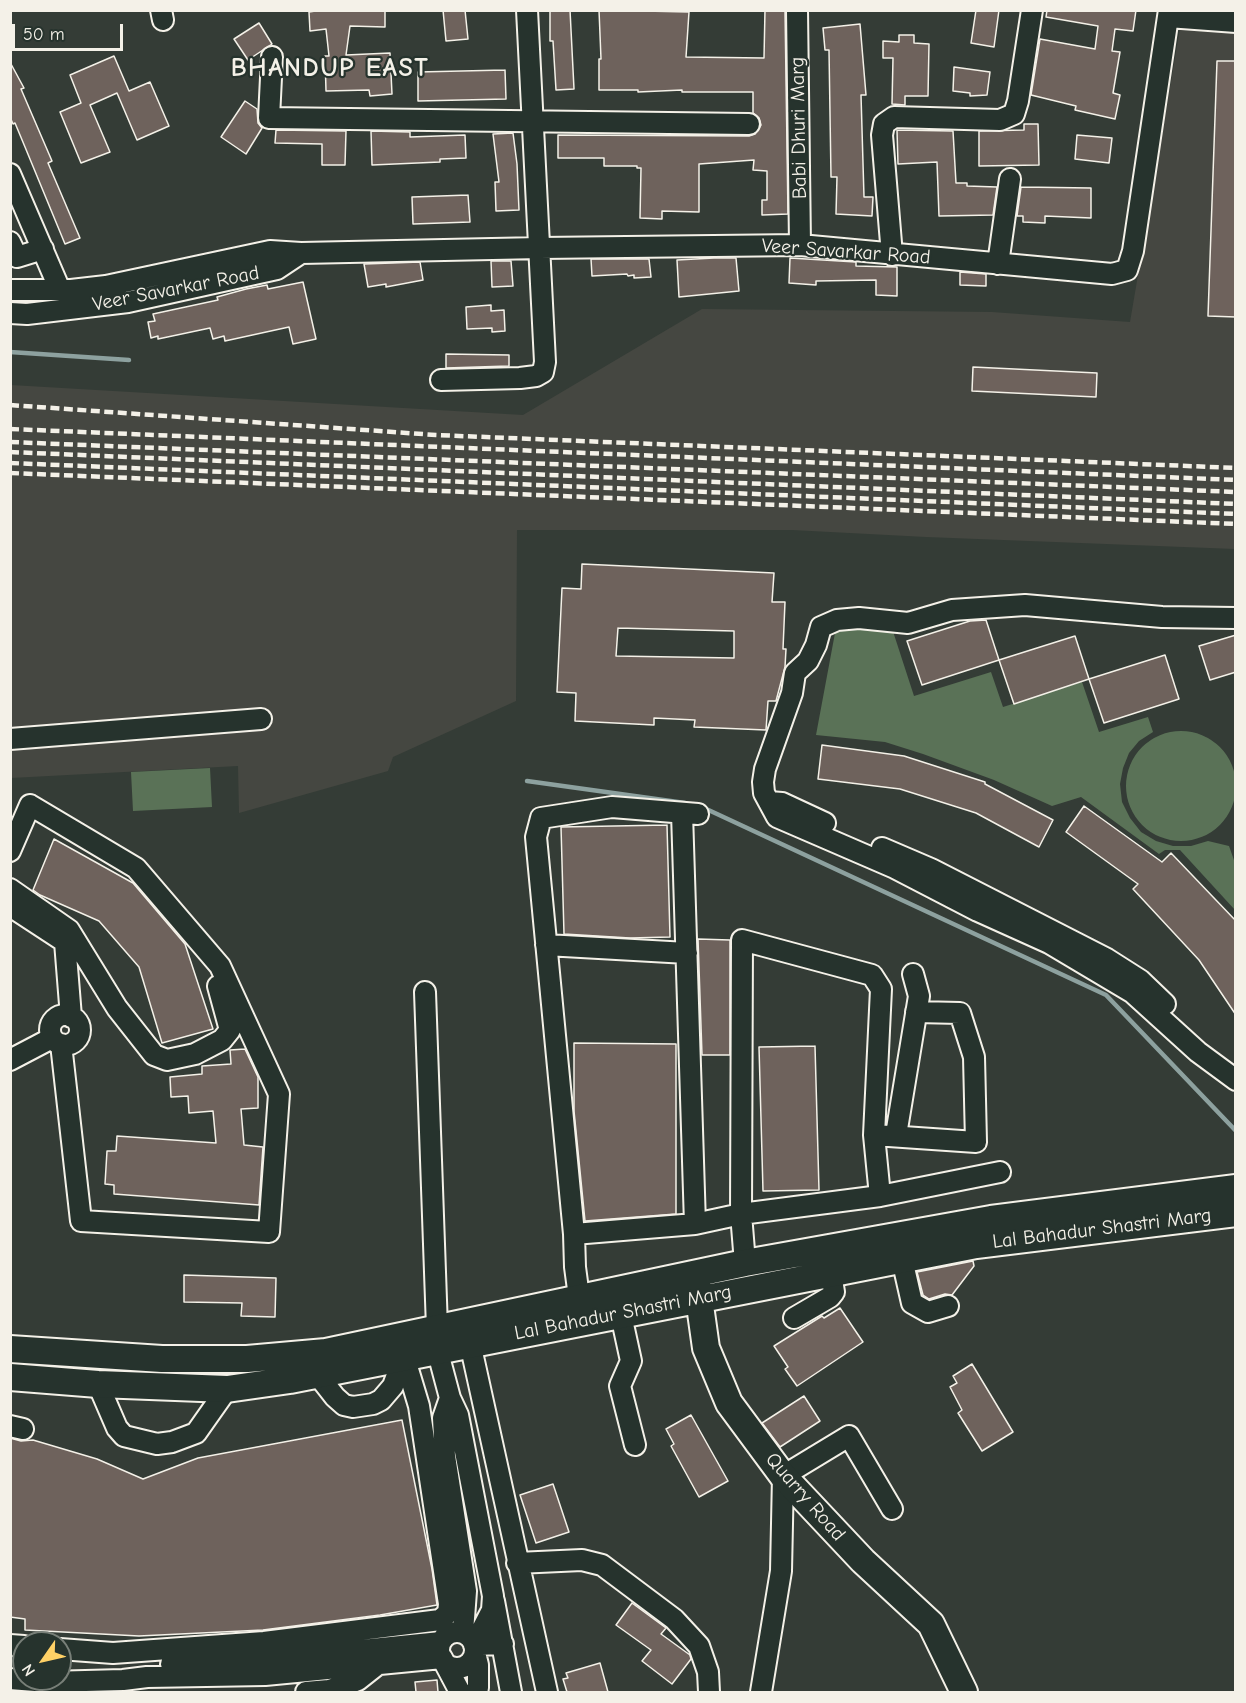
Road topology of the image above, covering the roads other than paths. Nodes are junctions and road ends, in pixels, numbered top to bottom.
1 (527, 10) edge
2 (797, 10) edge
3 (1032, 10) edge
4 (1168, 14) edge
5 (1236, 22) edge
6 (272, 57) dead end
7 (533, 121) junction
8 (749, 124) dead end
9 (10, 174) edge
10 (1010, 179) dead end
11 (10, 242) edge
12 (800, 245) junction
13 (540, 248) junction
14 (43, 249) junction
15 (302, 253) junction
16 (892, 255) junction
17 (998, 264) junction
18 (10, 290) edge
19 (60, 290) junction
20 (10, 313) edge
21 (441, 380) dead end
22 (1236, 618) edge
23 (261, 719) dead end
24 (10, 739) edge
25 (10, 851) edge
26 (910, 868) junction
27 (10, 889) edge
28 (10, 906) edge
29 (546, 945) junction
30 (687, 953) junction
31 (210, 954) junction
32 (913, 974) dead end
33 (425, 992) dead end
34 (916, 1012) junction
35 (56, 1041) junction
36 (10, 1060) edge
37 (1236, 1065) edge
38 (1236, 1080) edge
39 (874, 1135) junction
40 (896, 1136) junction
41 (1000, 1172) dead end
42 (1236, 1188) edge
43 (880, 1196) junction
44 (1236, 1213) edge
45 (741, 1214) junction
46 (695, 1224) junction
47 (574, 1234) junction
48 (902, 1259) junction
49 (745, 1263) junction
50 (831, 1273) junction
51 (697, 1286) junction
52 (579, 1297) junction
53 (948, 1306) dead end
54 (621, 1315) junction
55 (794, 1318) dead end
56 (437, 1339) junction
57 (470, 1343) junction
58 (10, 1349) edge
59 (404, 1356) junction
60 (317, 1374) junction
61 (10, 1377) edge
62 (98, 1384) junction
63 (227, 1389) junction
64 (450, 1398) junction
65 (635, 1445) dead end
66 (783, 1476) junction
67 (892, 1509) dead end
68 (517, 1563) junction
69 (493, 1596) junction
70 (471, 1643) junction
71 (503, 1644) junction
72 (72, 1650) edge
73 (441, 1650) junction
74 (72, 1663) edge
75 (377, 1665) junction
76 (264, 1676) edge
77 (147, 1678) edge
78 (72, 1685) edge
79 (306, 1692) edge
80 (459, 1692) edge
81 (475, 1692) edge
82 (511, 1692) edge
83 (547, 1692) edge
84 (709, 1692) edge
85 (761, 1692) edge
86 (964, 1692) edge

1 - 7 street
2 - 12 street, Babi Dhuri Marg
3 - 16 street
4 - 5 street
4 - 17 street, Veer Savarkar Road
6 - 7 street
7 - 8 street
7 - 13 street
9 - 14 street
10 - 17 street
11 - 14 street
12 - 13 street, Veer Savarkar Road
12 - 16 street, Veer Savarkar Road
13 - 15 street, Veer Savarkar Road
13 - 21 street
14 - 19 street
15 - 19 street, Veer Savarkar Road
15 - 20 street, Veer Savarkar Road
16 - 17 street, Veer Savarkar Road
18 - 19 street, Veer Savarkar Road
22 - 26 street
23 - 24 street
25 - 31 street
26 - 37 street
26 - 38 street
27 - 31 street
28 - 35 street
29 - 30 street
29 - 30 street
29 - 47 street
30 - 46 street
31 - 35 street
32 - 34 street
33 - 56 street
34 - 40 street
34 - 40 street
35 - 36 street
39 - 40 street
39 - 43 street
39 - 45 street
41 - 43 street
42 - 49 main road, Lal Bahadur Shastri Marg
43 - 45 street
44 - 48 main road, Lal Bahadur Shastri Marg
45 - 46 street
45 - 49 street
46 - 47 street
47 - 52 street
48 - 50 main road, Lal Bahadur Shastri Marg
48 - 53 street
49 - 51 main road, Lal Bahadur Shastri Marg
50 - 51 main road, Lal Bahadur Shastri Marg
50 - 55 street
51 - 52 main road, Lal Bahadur Shastri Marg
51 - 54 main road, Lal Bahadur Shastri Marg
51 - 66 main road, Quarry Road
52 - 56 main road, Lal Bahadur Shastri Marg
54 - 57 main road, Lal Bahadur Shastri Marg
54 - 65 street
56 - 57 main road, Lal Bahadur Shastri Marg
56 - 58 main road, Lal Bahadur Shastri Marg
56 - 59 main road, Lal Bahadur Shastri Marg
56 - 64 street
57 - 68 street
59 - 60 main road, Lal Bahadur Shastri Marg
59 - 60 street
59 - 72 street
60 - 63 main road, Lal Bahadur Shastri Marg
61 - 62 main road, Lal Bahadur Shastri Marg
62 - 63 main road, Lal Bahadur Shastri Marg
62 - 63 street
64 - 69 street
64 - 70 street
66 - 67 street
66 - 85 street
66 - 86 main road, Quarry Road
68 - 83 street
68 - 84 street
69 - 70 street
69 - 71 street
70 - 71 street
70 - 73 street
70 - 73 street
70 - 81 street
71 - 82 street
73 - 75 street
73 - 76 street
73 - 80 street
74 - 77 street
75 - 76 street
75 - 79 street
76 - 77 street
77 - 78 street

